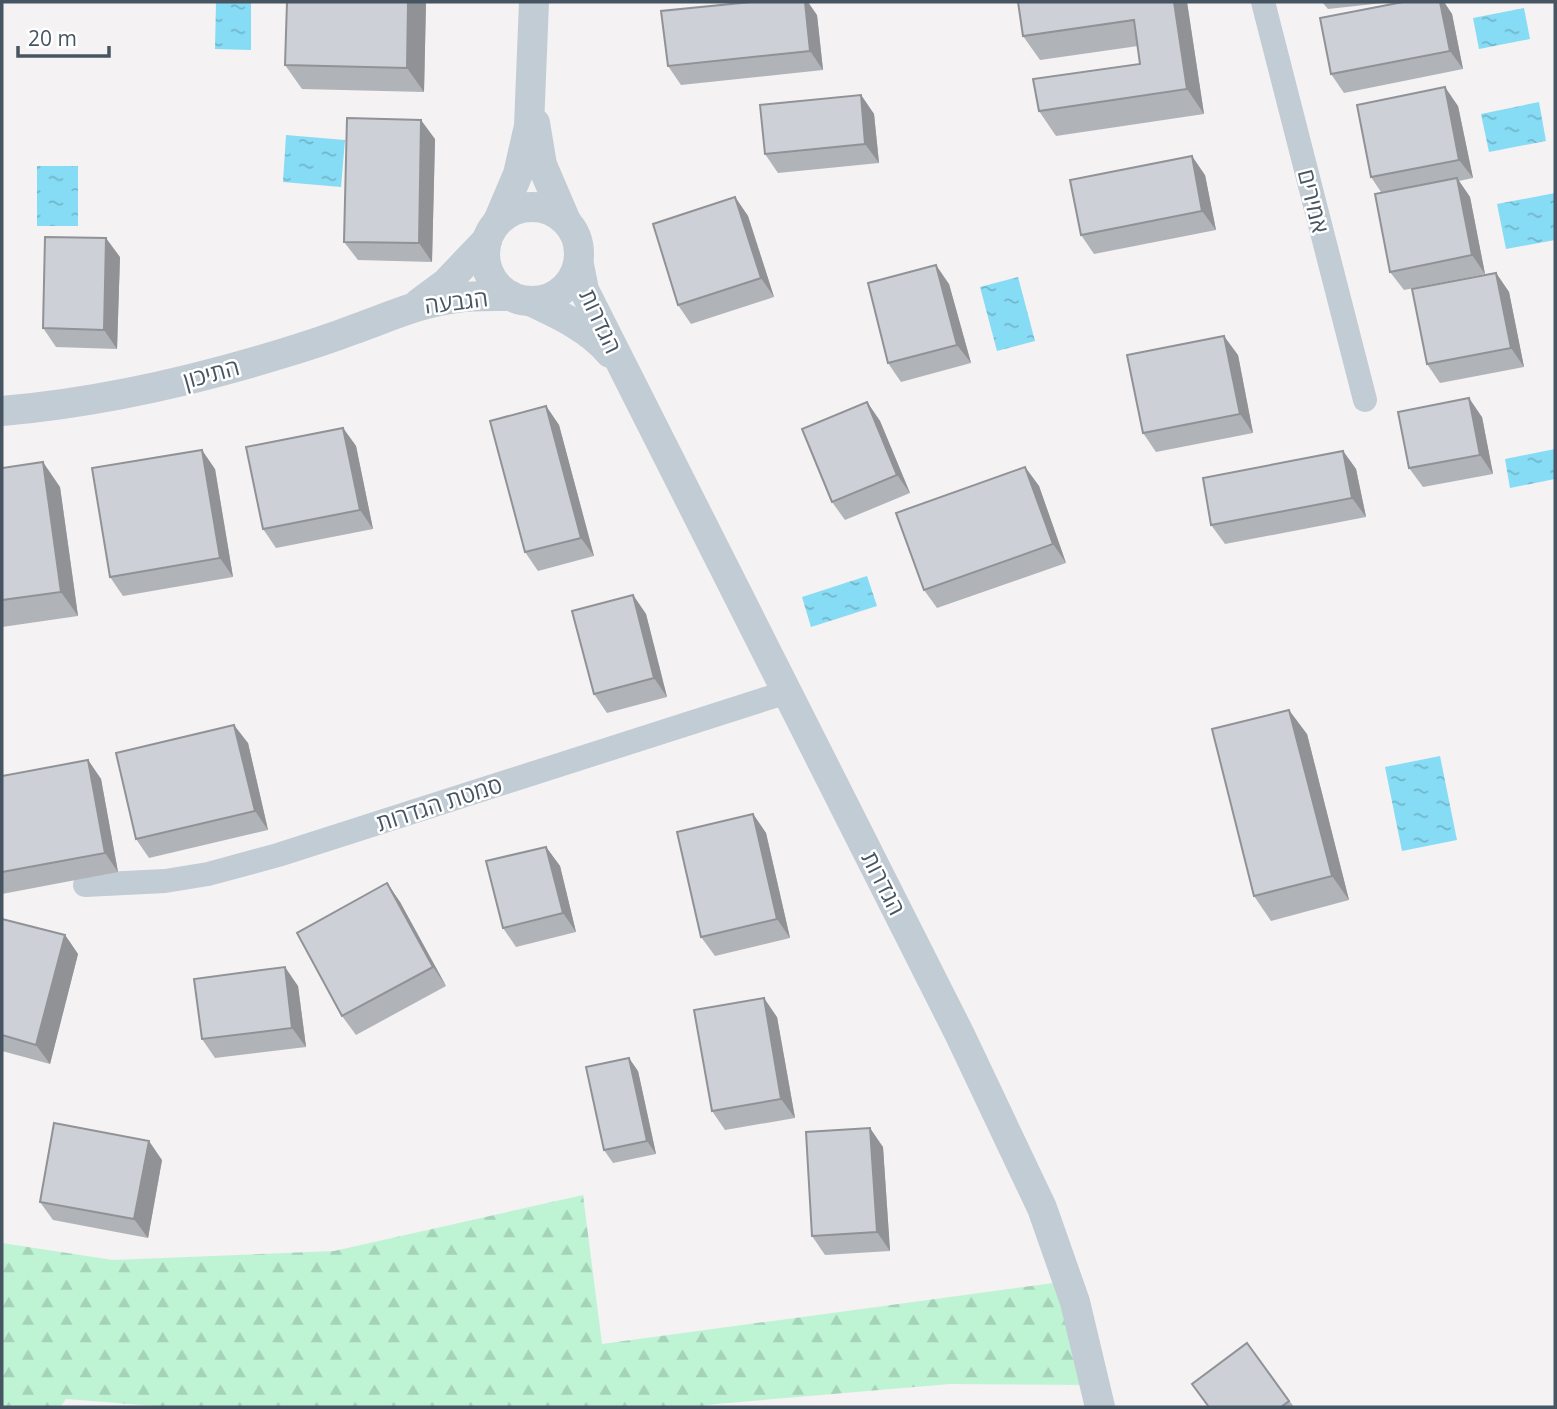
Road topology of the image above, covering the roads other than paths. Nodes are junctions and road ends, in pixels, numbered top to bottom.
1 (534, 2) edge
2 (1263, 2) edge
3 (530, 96) junction
4 (566, 221) junction
5 (492, 231) junction
6 (579, 265) junction
7 (521, 299) junction
8 (413, 307) junction
9 (627, 376) junction
10 (1365, 400) dead end
11 (2, 411) edge
12 (787, 692) junction
13 (85, 885) dead end
14 (1100, 1407) edge

1 - 3 street, הגבעה
2 - 10 street, אמירים
3 - 4 street, הגבעה
3 - 5 street, הגבעה
4 - 5 street
4 - 6 street
5 - 7 street
5 - 8 street, הגבעה
6 - 7 street
6 - 9 street, הגדרות
7 - 8 street, הגבעה
7 - 9 street, הגדרות
8 - 11 street, התיכון
9 - 12 street, הגדרות
12 - 13 street, סמטת הגדרות
12 - 14 street, הגדרות

